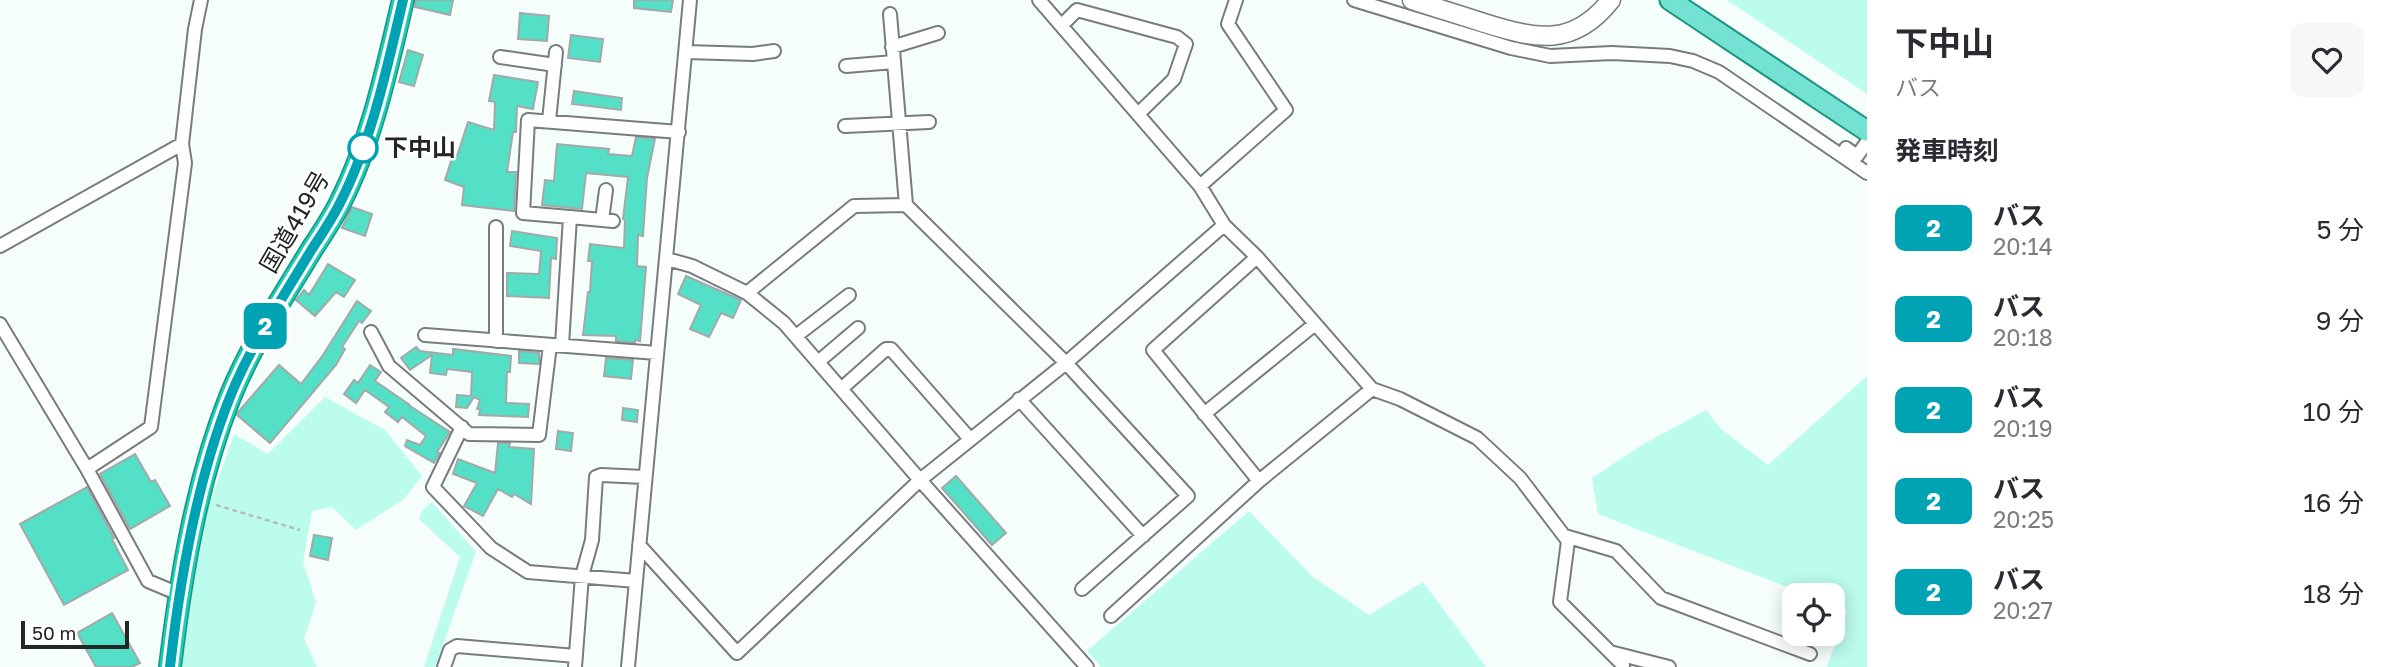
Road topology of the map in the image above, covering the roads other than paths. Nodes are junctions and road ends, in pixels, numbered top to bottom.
1 (201, 0) edge
2 (402, 0) edge
3 (690, 0) edge
4 (1040, 0) edge
5 (1236, 0) edge
6 (1353, 0) edge
7 (1412, 0) edge
8 (1611, 0) edge
9 (1670, 0) edge
10 (890, 14) dead end
11 (1062, 25) junction
12 (938, 33) dead end
13 (892, 47) junction
14 (774, 51) dead end
15 (686, 52) junction
16 (500, 57) dead end
17 (894, 62) junction
18 (846, 66) dead end
19 (1139, 113) junction
20 (549, 121) junction
21 (929, 122) dead end
22 (899, 124) junction
23 (845, 126) dead end
24 (1867, 131) edge
25 (679, 132) junction
26 (1867, 142) edge
27 (182, 144) junction
28 (1827, 145) junction
29 (1867, 173) edge
30 (1200, 186) junction
31 (606, 190) dead end
32 (906, 205) junction
33 (570, 217) junction
34 (1224, 225) junction
35 (496, 227) dead end
36 (0, 246) edge
37 (1257, 257) junction
38 (667, 259) junction
39 (747, 293) junction
40 (849, 295) dead end
41 (0, 324) edge
42 (1315, 324) junction
43 (858, 328) dead end
44 (371, 332) dead end
45 (425, 335) dead end
46 (796, 337) junction
47 (496, 341) junction
48 (556, 345) junction
49 (657, 353) junction
50 (818, 362) junction
51 (1066, 363) junction
52 (841, 389) junction
53 (1372, 389) junction
54 (1019, 399) junction
55 (1204, 414) junction
56 (462, 427) junction
57 (970, 439) junction
58 (87, 469) junction
59 (644, 477) junction
60 (920, 480) junction
61 (1259, 481) junction
62 (1143, 536) junction
63 (1565, 536) junction
64 (639, 545) junction
65 (582, 576) junction
66 (636, 581) junction
67 (1082, 589) dead end
68 (179, 594) junction
69 (1111, 616) dead end
70 (1609, 652) junction
71 (1810, 654) dead end
72 (575, 662) edge
73 (1623, 665) edge
74 (170, 667) edge
75 (444, 667) edge
76 (628, 667) edge
77 (1087, 667) edge
78 (1669, 667) edge

1 - 27 street
2 - 68 highway, 国道419号
3 - 15 street
4 - 11 street
5 - 30 street
6 - 28 street
7 - 8 street
9 - 24 main road
10 - 13 street
11 - 19 street
11 - 19 street
12 - 13 street
13 - 17 street
14 - 15 street
15 - 25 street
16 - 20 street
17 - 18 street
17 - 22 street
19 - 30 street
20 - 25 street
20 - 33 street
21 - 22 street
22 - 23 street
22 - 32 street
25 - 38 street
26 - 28 street
27 - 36 street
27 - 58 street
28 - 29 street
30 - 34 street
31 - 33 street
32 - 39 street
32 - 51 street
33 - 48 street
34 - 37 street
34 - 51 street
35 - 47 street
37 - 42 street
37 - 55 street
38 - 39 street
38 - 49 street
39 - 46 street
40 - 46 street
41 - 58 street
42 - 53 street
42 - 55 street
43 - 50 street
44 - 56 street
45 - 47 street
46 - 50 street
47 - 48 street
48 - 49 street
48 - 56 street
49 - 59 street
50 - 52 street
51 - 54 street
51 - 62 street
52 - 57 street
52 - 60 street
53 - 61 street
53 - 63 street
54 - 57 street
54 - 62 street
55 - 61 street
56 - 65 street
57 - 60 street
58 - 68 street
59 - 64 street
59 - 65 street
60 - 64 street
60 - 77 street
61 - 69 street
62 - 67 street
63 - 70 street
63 - 71 street
64 - 66 street
65 - 66 street
65 - 72 street
66 - 76 street
68 - 74 highway, 国道419号
70 - 73 street
70 - 78 street
72 - 75 street

